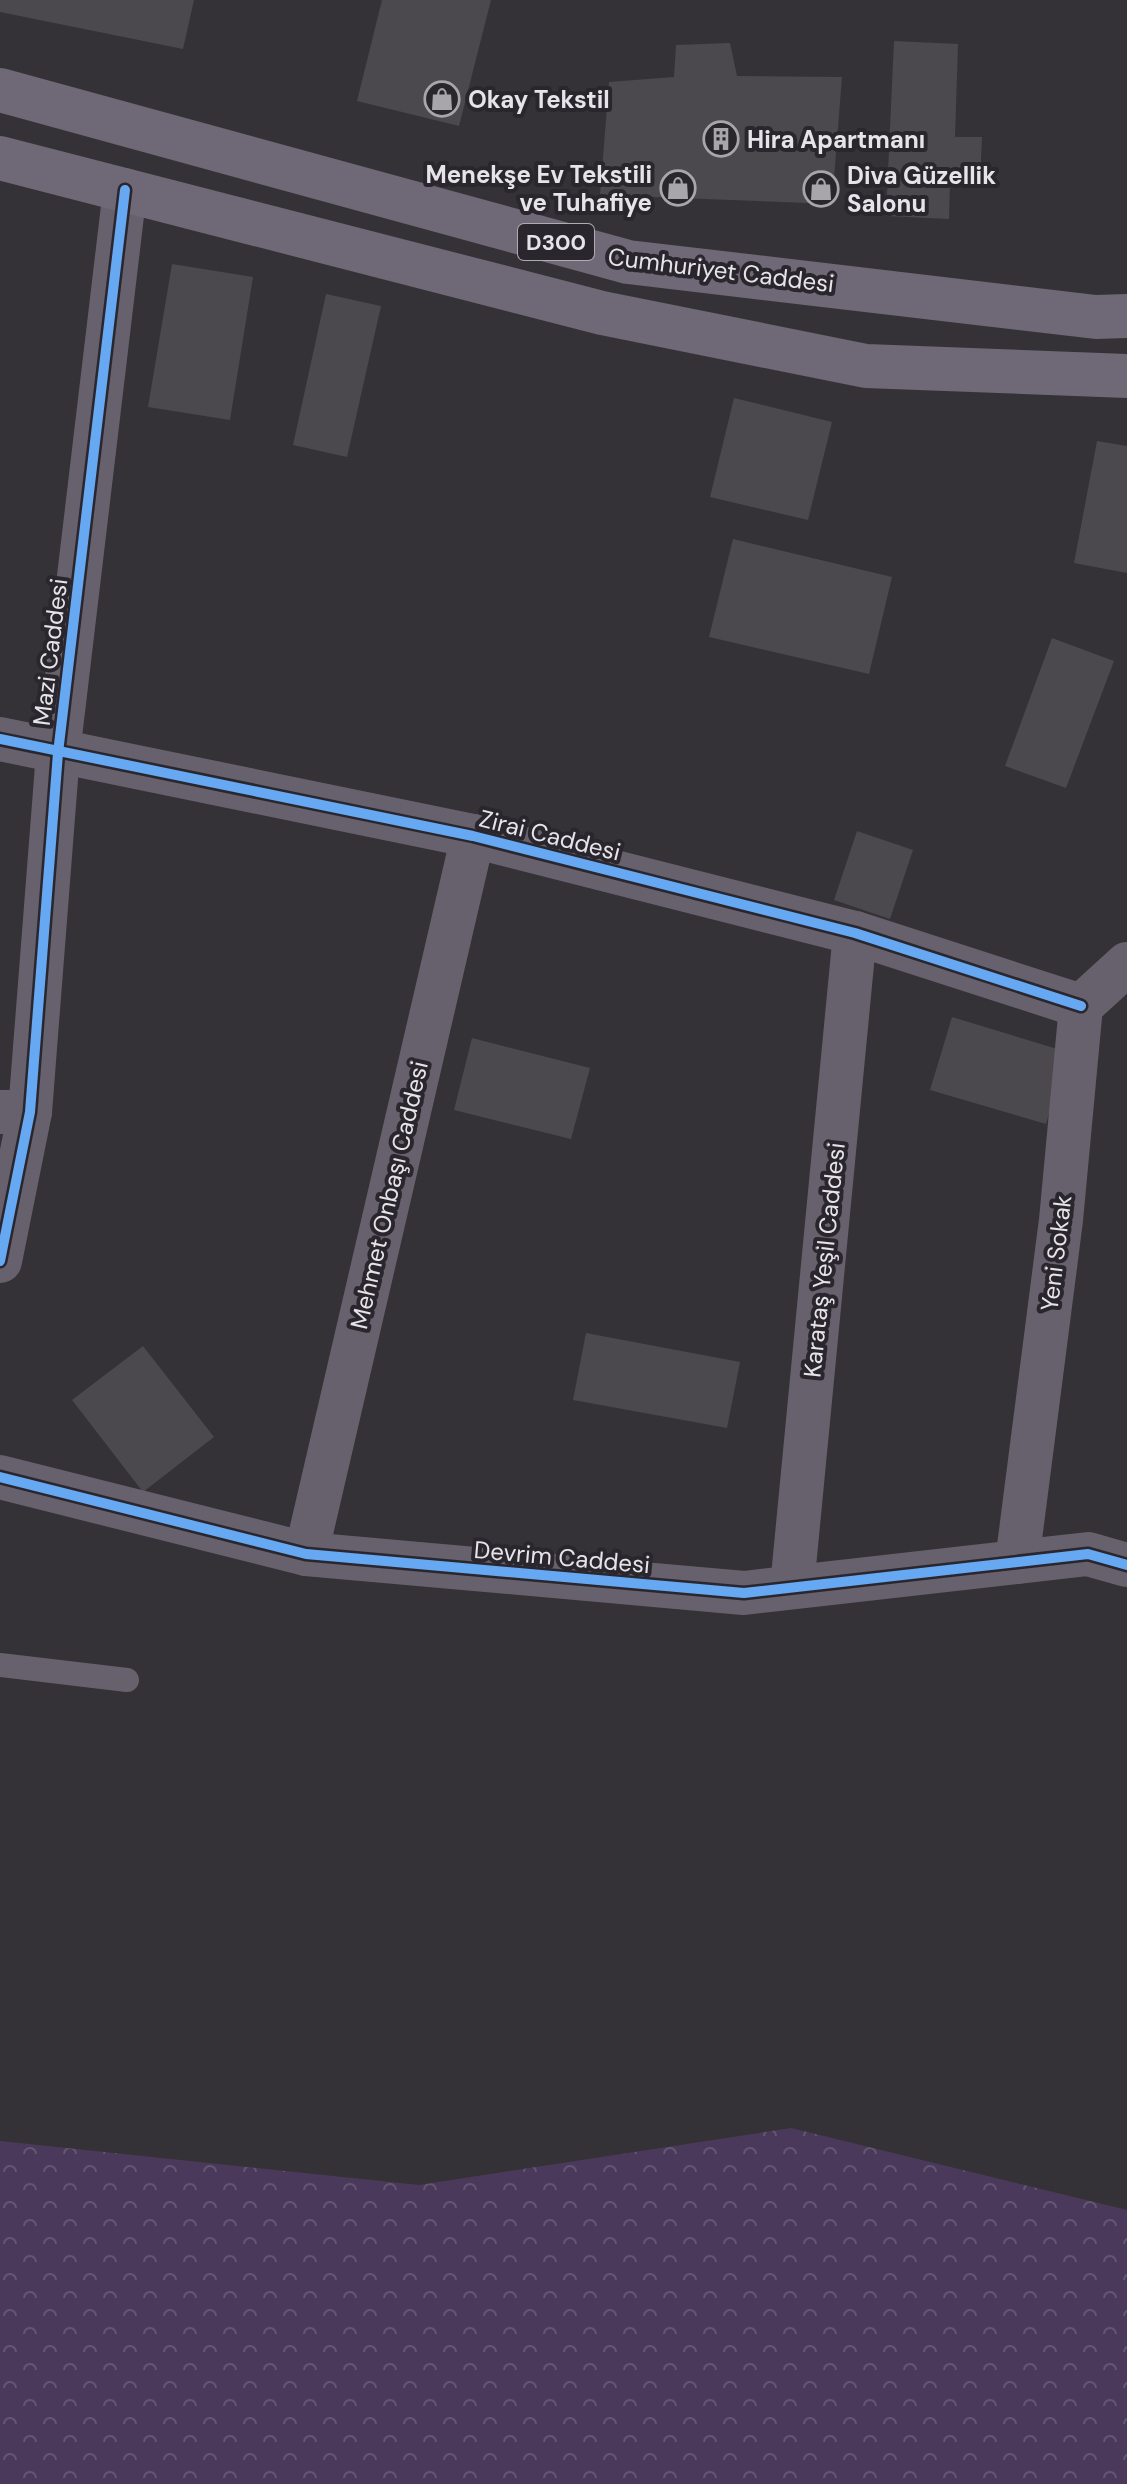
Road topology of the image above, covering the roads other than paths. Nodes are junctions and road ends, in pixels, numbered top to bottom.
1 (0, 90) edge
2 (0, 158) edge
3 (125, 190) junction
4 (1127, 316) edge
5 (1127, 376) edge
6 (0, 739) edge
7 (58, 753) junction
8 (473, 836) junction
9 (855, 933) junction
10 (1127, 964) edge
11 (1081, 1006) junction
12 (15, 1112) edge
13 (0, 1261) edge
14 (0, 1477) edge
15 (306, 1554) junction
16 (1017, 1562) junction
17 (1127, 1565) edge
18 (792, 1587) junction
19 (0, 1665) edge
20 (127, 1680) dead end

1 - 4 highway, Cumhuriyet Caddesi / D300
2 - 3 highway, D300
3 - 5 highway, D300
3 - 7 street, Mazi Caddesi
6 - 7 street, Zirai Caddesi
7 - 8 street, Zirai Caddesi
7 - 12 street, Mazi Caddesi
8 - 9 street, Zirai Caddesi
8 - 15 street, Mehmet Onbaşı Caddesi
9 - 11 street, Zirai Caddesi
9 - 18 street, Karataş Yeşil Caddesi
10 - 11 street
11 - 16 street, Yeni Sokak
12 - 13 street, Mazi Caddesi
14 - 15 street, Devrim Caddesi
15 - 18 street, Devrim Caddesi
16 - 17 street, Devrim Caddesi
16 - 18 street, Devrim Caddesi
19 - 20 lane

